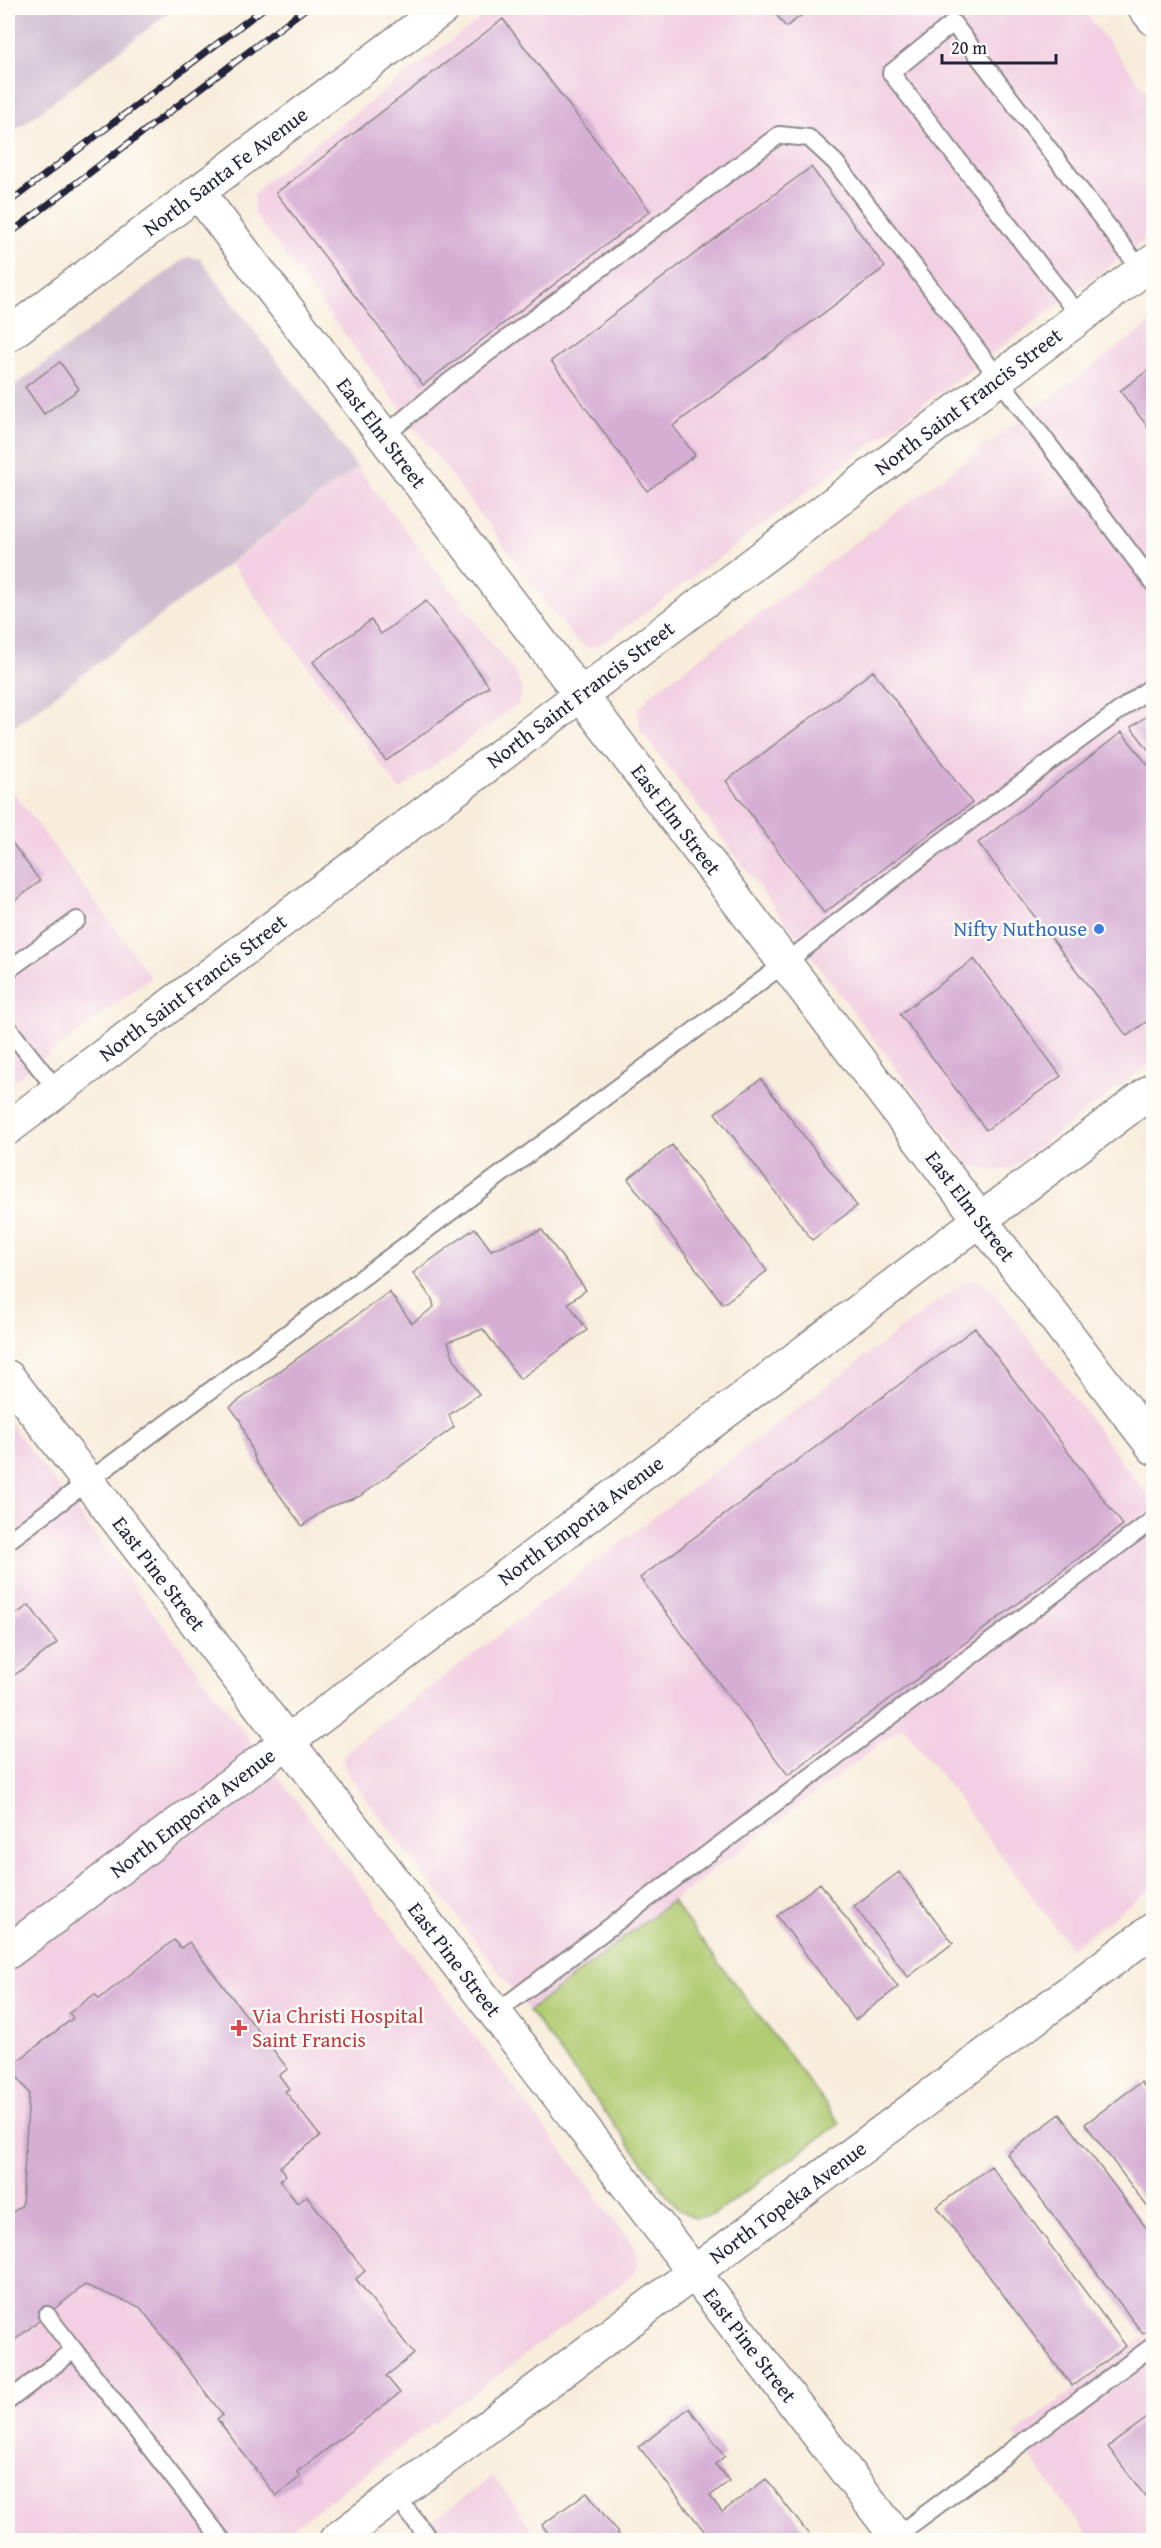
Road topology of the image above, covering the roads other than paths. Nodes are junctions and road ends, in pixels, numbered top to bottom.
1 (443, 8) edge
2 (1145, 8) edge
3 (1154, 19) edge
4 (198, 192) junction
5 (1147, 266) edge
6 (1080, 317) junction
7 (8, 335) edge
8 (999, 378) junction
9 (384, 436) junction
10 (1154, 584) edge
11 (1154, 685) edge
12 (579, 695) junction
13 (77, 920) dead end
14 (784, 964) junction
15 (8, 970) edge
16 (8, 1028) edge
17 (1154, 1089) edge
18 (57, 1090) junction
19 (8, 1128) edge
20 (979, 1220) junction
21 (8, 1377) edge
22 (1154, 1448) edge
23 (87, 1482) junction
24 (1154, 1519) edge
25 (8, 1541) edge
26 (285, 1742) junction
27 (1154, 1929) edge
28 (8, 1952) edge
29 (494, 2014) junction
30 (693, 2274) junction
31 (47, 2315) dead end
32 (1154, 2345) edge
33 (74, 2350) junction
34 (8, 2401) edge
35 (396, 2496) junction
36 (897, 2538) edge
37 (222, 2541) edge
38 (336, 2541) edge
39 (430, 2541) edge

1 - 4 street, North Santa Fe Avenue
2 - 3 street
4 - 7 street, North Santa Fe Avenue
4 - 9 street, East Elm Street
5 - 6 street, North Saint Francis Street
5 - 6 lane
6 - 8 street, North Saint Francis Street
8 - 9 lane
8 - 10 lane
8 - 12 street, North Saint Francis Street
9 - 12 street, East Elm Street
11 - 14 lane
12 - 14 street, East Elm Street
12 - 18 street, North Saint Francis Street
13 - 15 lane
14 - 20 street, East Elm Street
14 - 23 lane
16 - 18 lane
17 - 20 street, North Emporia Avenue
18 - 19 street, North Saint Francis Street
20 - 22 street, East Elm Street
20 - 26 street, North Emporia Avenue
21 - 23 street, East Pine Street
23 - 25 lane
23 - 26 street, East Pine Street
24 - 29 lane
26 - 28 street, North Emporia Avenue
26 - 29 street, East Pine Street
27 - 30 street, North Topeka Avenue
29 - 30 street, East Pine Street
30 - 35 street, North Topeka Avenue
30 - 36 street, East Pine Street
31 - 33 lane
32 - 36 lane
33 - 34 lane
33 - 37 lane
35 - 38 street, North Topeka Avenue
35 - 39 lane

